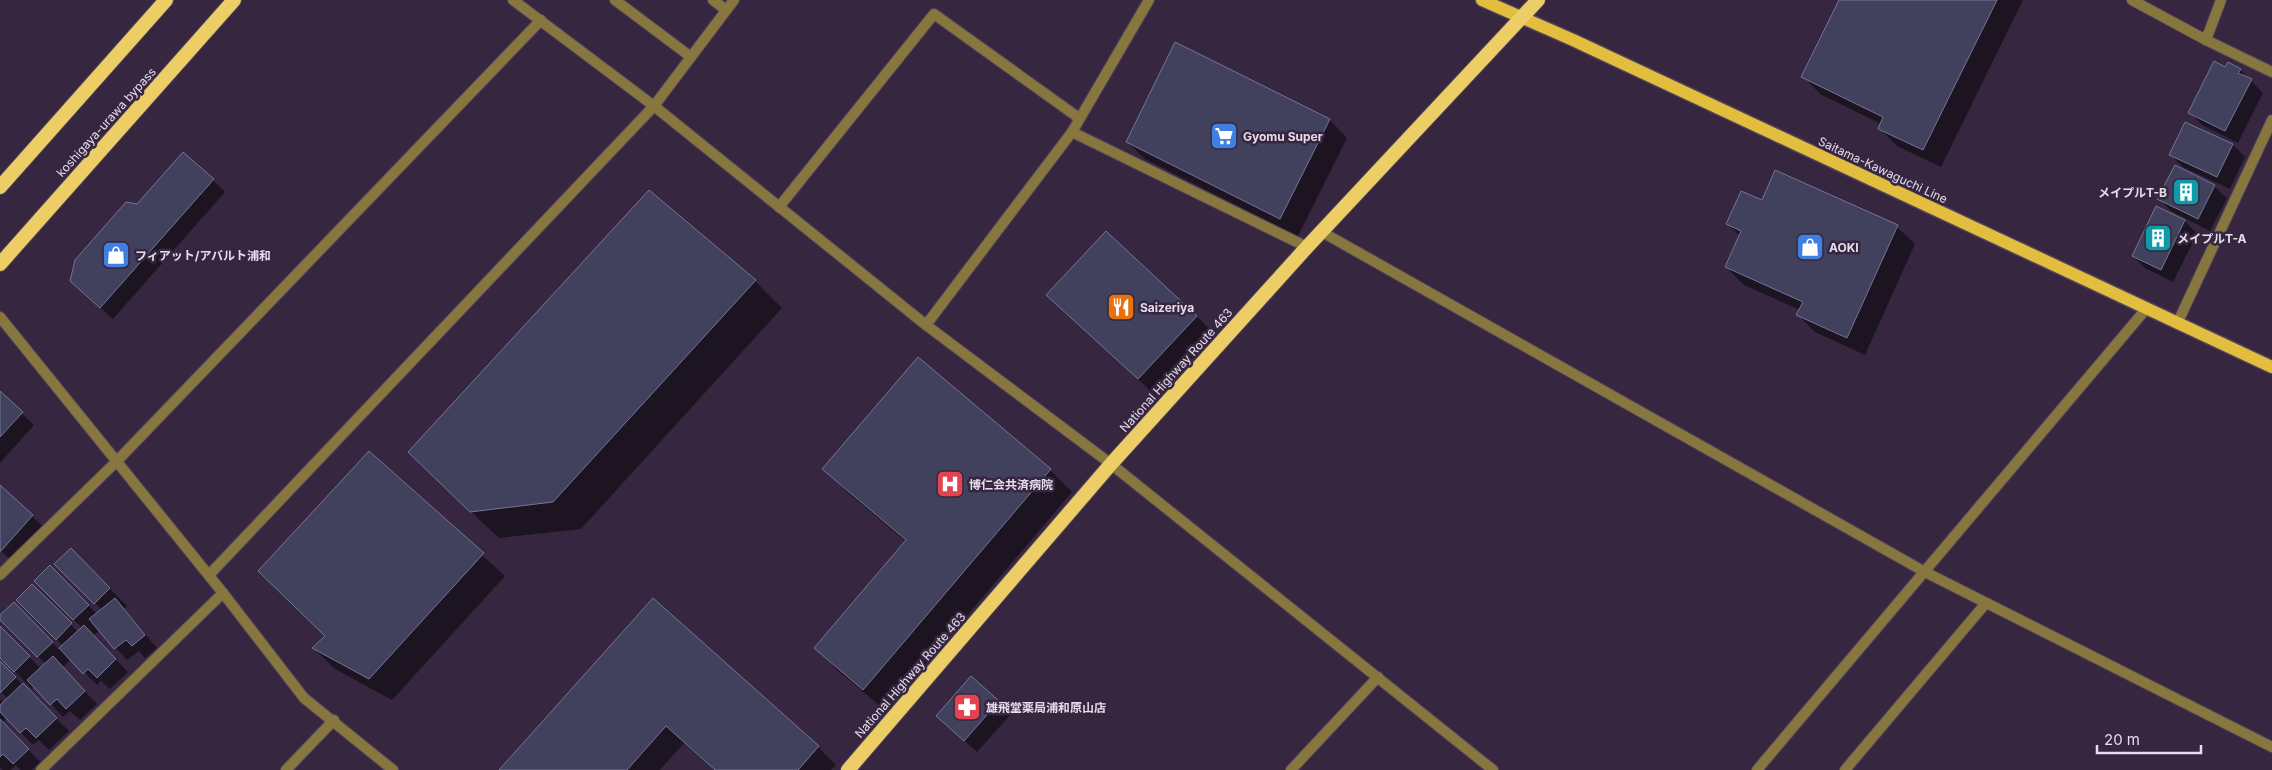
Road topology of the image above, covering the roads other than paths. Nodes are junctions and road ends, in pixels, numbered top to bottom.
1 (166, 0) edge
2 (234, 0) edge
3 (513, 0) edge
4 (615, 0) edge
5 (713, 0) edge
6 (734, 0) edge
7 (1149, 0) edge
8 (1482, 0) edge
9 (1538, 0) edge
10 (2132, 0) edge
11 (2221, 0) edge
12 (726, 10) junction
13 (1522, 16) junction
14 (541, 20) junction
15 (2206, 40) junction
16 (691, 57) junction
17 (2272, 72) edge
18 (654, 106) junction
19 (1080, 118) junction
20 (2272, 120) edge
21 (1072, 132) junction
22 (0, 186) edge
23 (779, 207) junction
24 (1322, 232) junction
25 (1307, 248) junction
26 (0, 264) edge
27 (2146, 309) junction
28 (0, 317) edge
29 (2177, 324) junction
30 (926, 325) junction
31 (2272, 367) edge
32 (117, 461) junction
33 (1110, 464) junction
34 (1925, 572) junction
35 (0, 575) edge
36 (209, 575) junction
37 (223, 593) junction
38 (1986, 603) junction
39 (1378, 677) junction
40 (334, 720) junction
41 (2272, 747) edge
42 (41, 770) edge
43 (286, 770) edge
44 (393, 770) edge
45 (848, 770) edge
46 (1291, 770) edge
47 (1493, 770) edge
48 (1757, 770) edge
49 (1845, 770) edge

1 - 22 highway
2 - 26 highway, koshigaya-urawa bypass
3 - 14 street
4 - 16 street
5 - 12 street
6 - 12 street
7 - 19 street
8 - 13 main road, Saitama-Kawaguchi Line
9 - 13 highway, National Highway Route 463
10 - 15 street
11 - 15 street
12 - 16 street
13 - 24 highway, National Highway Route 463
13 - 27 main road, Saitama-Kawaguchi Line
14 - 18 street
14 - 32 street
15 - 17 street
16 - 18 street
18 - 23 street
18 - 36 street
19 - 21 street
19 - 23 street
20 - 29 street
21 - 25 street
21 - 30 street
23 - 30 street
24 - 25 highway, National Highway Route 463
24 - 34 street
25 - 33 highway, National Highway Route 463
27 - 29 main road, Saitama-Kawaguchi Line
27 - 34 street
28 - 32 street
29 - 31 main road, Saitama-Kawaguchi Line
30 - 33 street
32 - 35 street
32 - 36 street
33 - 39 street
33 - 45 highway, National Highway Route 463
34 - 38 street
34 - 48 street
36 - 37 street
37 - 40 street
37 - 42 street
38 - 41 street
38 - 49 street
39 - 46 street
39 - 47 street
40 - 43 street
40 - 44 street

